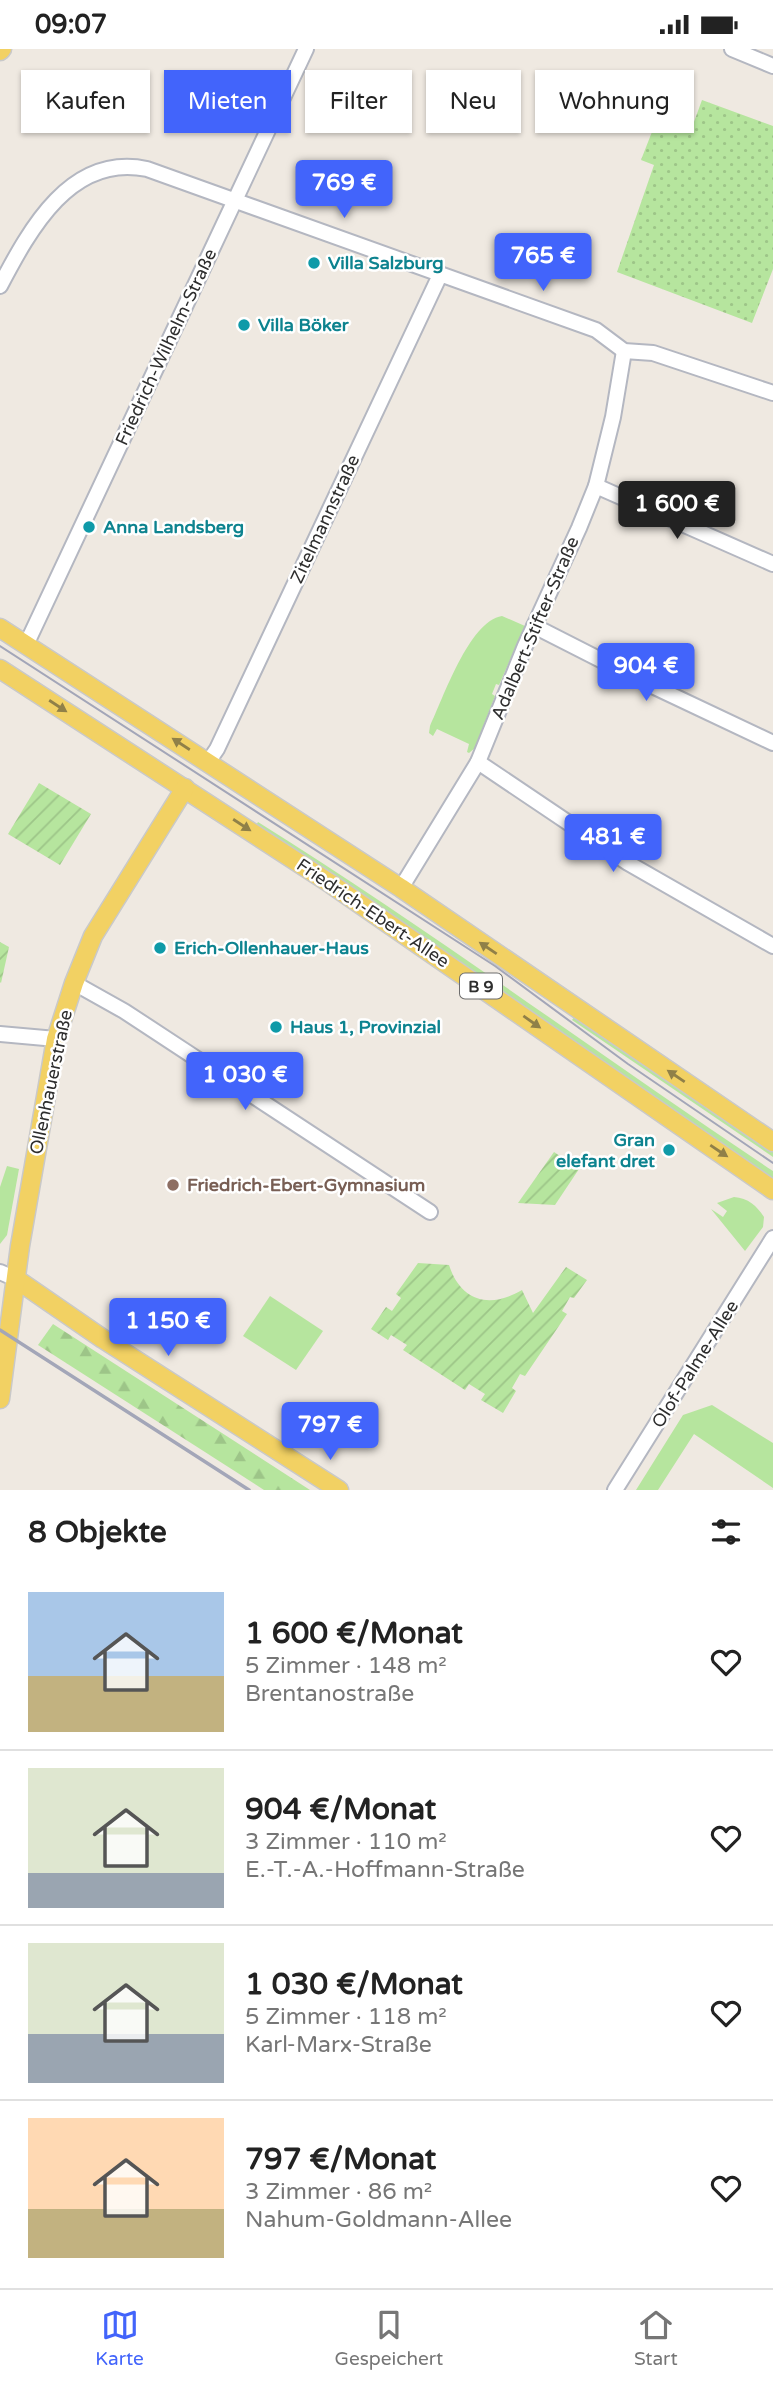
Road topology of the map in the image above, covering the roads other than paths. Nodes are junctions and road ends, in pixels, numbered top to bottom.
1 (306, 49) edge
2 (732, 49) edge
3 (773, 66) edge
4 (234, 201) junction
5 (440, 275) junction
6 (0, 286) edge
7 (624, 351) junction
8 (773, 393) edge
9 (596, 486) junction
10 (773, 565) edge
11 (534, 626) junction
12 (0, 628) edge
13 (26, 645) junction
14 (0, 669) edge
15 (773, 743) edge
16 (208, 762) junction
17 (478, 762) junction
18 (185, 788) junction
19 (401, 888) junction
20 (773, 946) edge
21 (74, 983) junction
22 (0, 1034) edge
23 (56, 1039) junction
24 (773, 1142) edge
25 (773, 1191) edge
26 (430, 1212) dead end
27 (773, 1238) edge
28 (8, 1275) edge
29 (0, 1399) edge
30 (339, 1490) edge
31 (615, 1490) edge

1 - 4 street, Friedrich-Wilhelm-Straße
2 - 3 street
4 - 5 street
4 - 6 street
4 - 13 street, Friedrich-Wilhelm-Straße
5 - 7 street
5 - 16 street, Zitelmannstraße
7 - 8 street
7 - 9 street, Adalbert-Stifter-Straße
9 - 10 street
9 - 11 street, Adalbert-Stifter-Straße
11 - 15 street
11 - 17 street, Adalbert-Stifter-Straße
12 - 13 main road, Friedrich-Ebert-Allee / B 9
16 -> 13 main road, Friedrich-Ebert-Allee / B 9
14 -> 18 main road, Friedrich-Ebert-Allee / B 9
16 - 19 main road, Friedrich-Ebert-Allee / B 9
17 - 19 street, Adalbert-Stifter-Straße
17 - 20 street
18 - 21 main road, Ollenhauerstraße
18 -> 25 main road, Friedrich-Ebert-Allee / B 9
24 -> 19 main road, Friedrich-Ebert-Allee / B 9
21 - 23 main road, Ollenhauerstraße
21 - 26 street
22 - 23 street
23 - 28 main road, Ollenhauerstraße
27 - 31 street, Olof-Palme-Allee
28 - 29 main road, Ollenhauerstraße
28 - 30 main road

